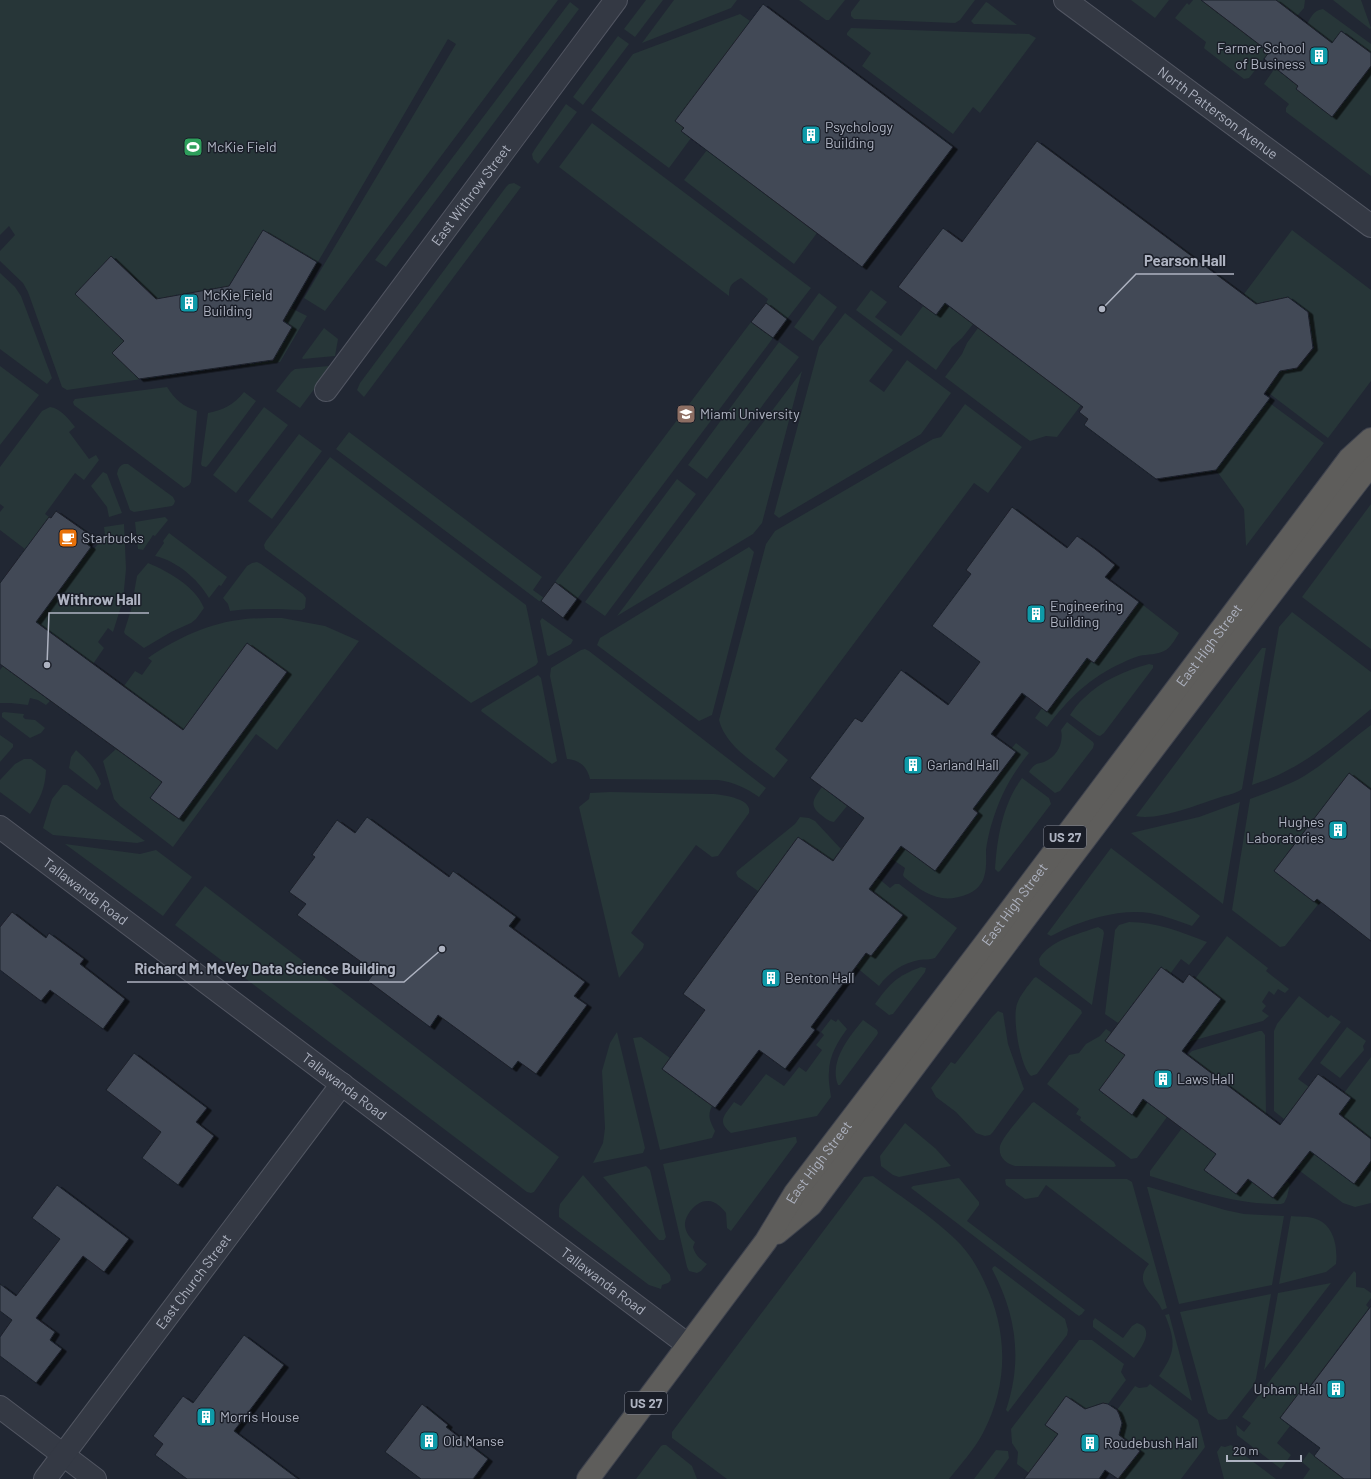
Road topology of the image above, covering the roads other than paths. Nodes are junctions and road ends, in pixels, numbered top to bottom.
1 (616, 0) edge
2 (1065, 0) edge
3 (1371, 226) edge
4 (326, 390) dead end
5 (1371, 439) edge
6 (1371, 459) edge
7 (0, 827) edge
8 (342, 1084) junction
9 (766, 1241) junction
10 (688, 1345) junction
11 (0, 1407) edge
12 (63, 1455) junction
13 (45, 1479) edge
14 (96, 1479) edge
15 (588, 1479) edge

1 - 4 street, East Withrow Street
2 - 3 street, North Patterson Avenue
5 - 9 highway, East High Street / US 27
6 - 9 highway, East High Street / US 27
7 - 8 street, Tallawanda Road
8 - 10 street, Tallawanda Road
8 - 12 street, East Church Street
9 - 10 highway, East High Street / US 27
10 - 15 highway, East High Street / US 27
11 - 12 street
12 - 13 street, East Church Street
12 - 14 street

